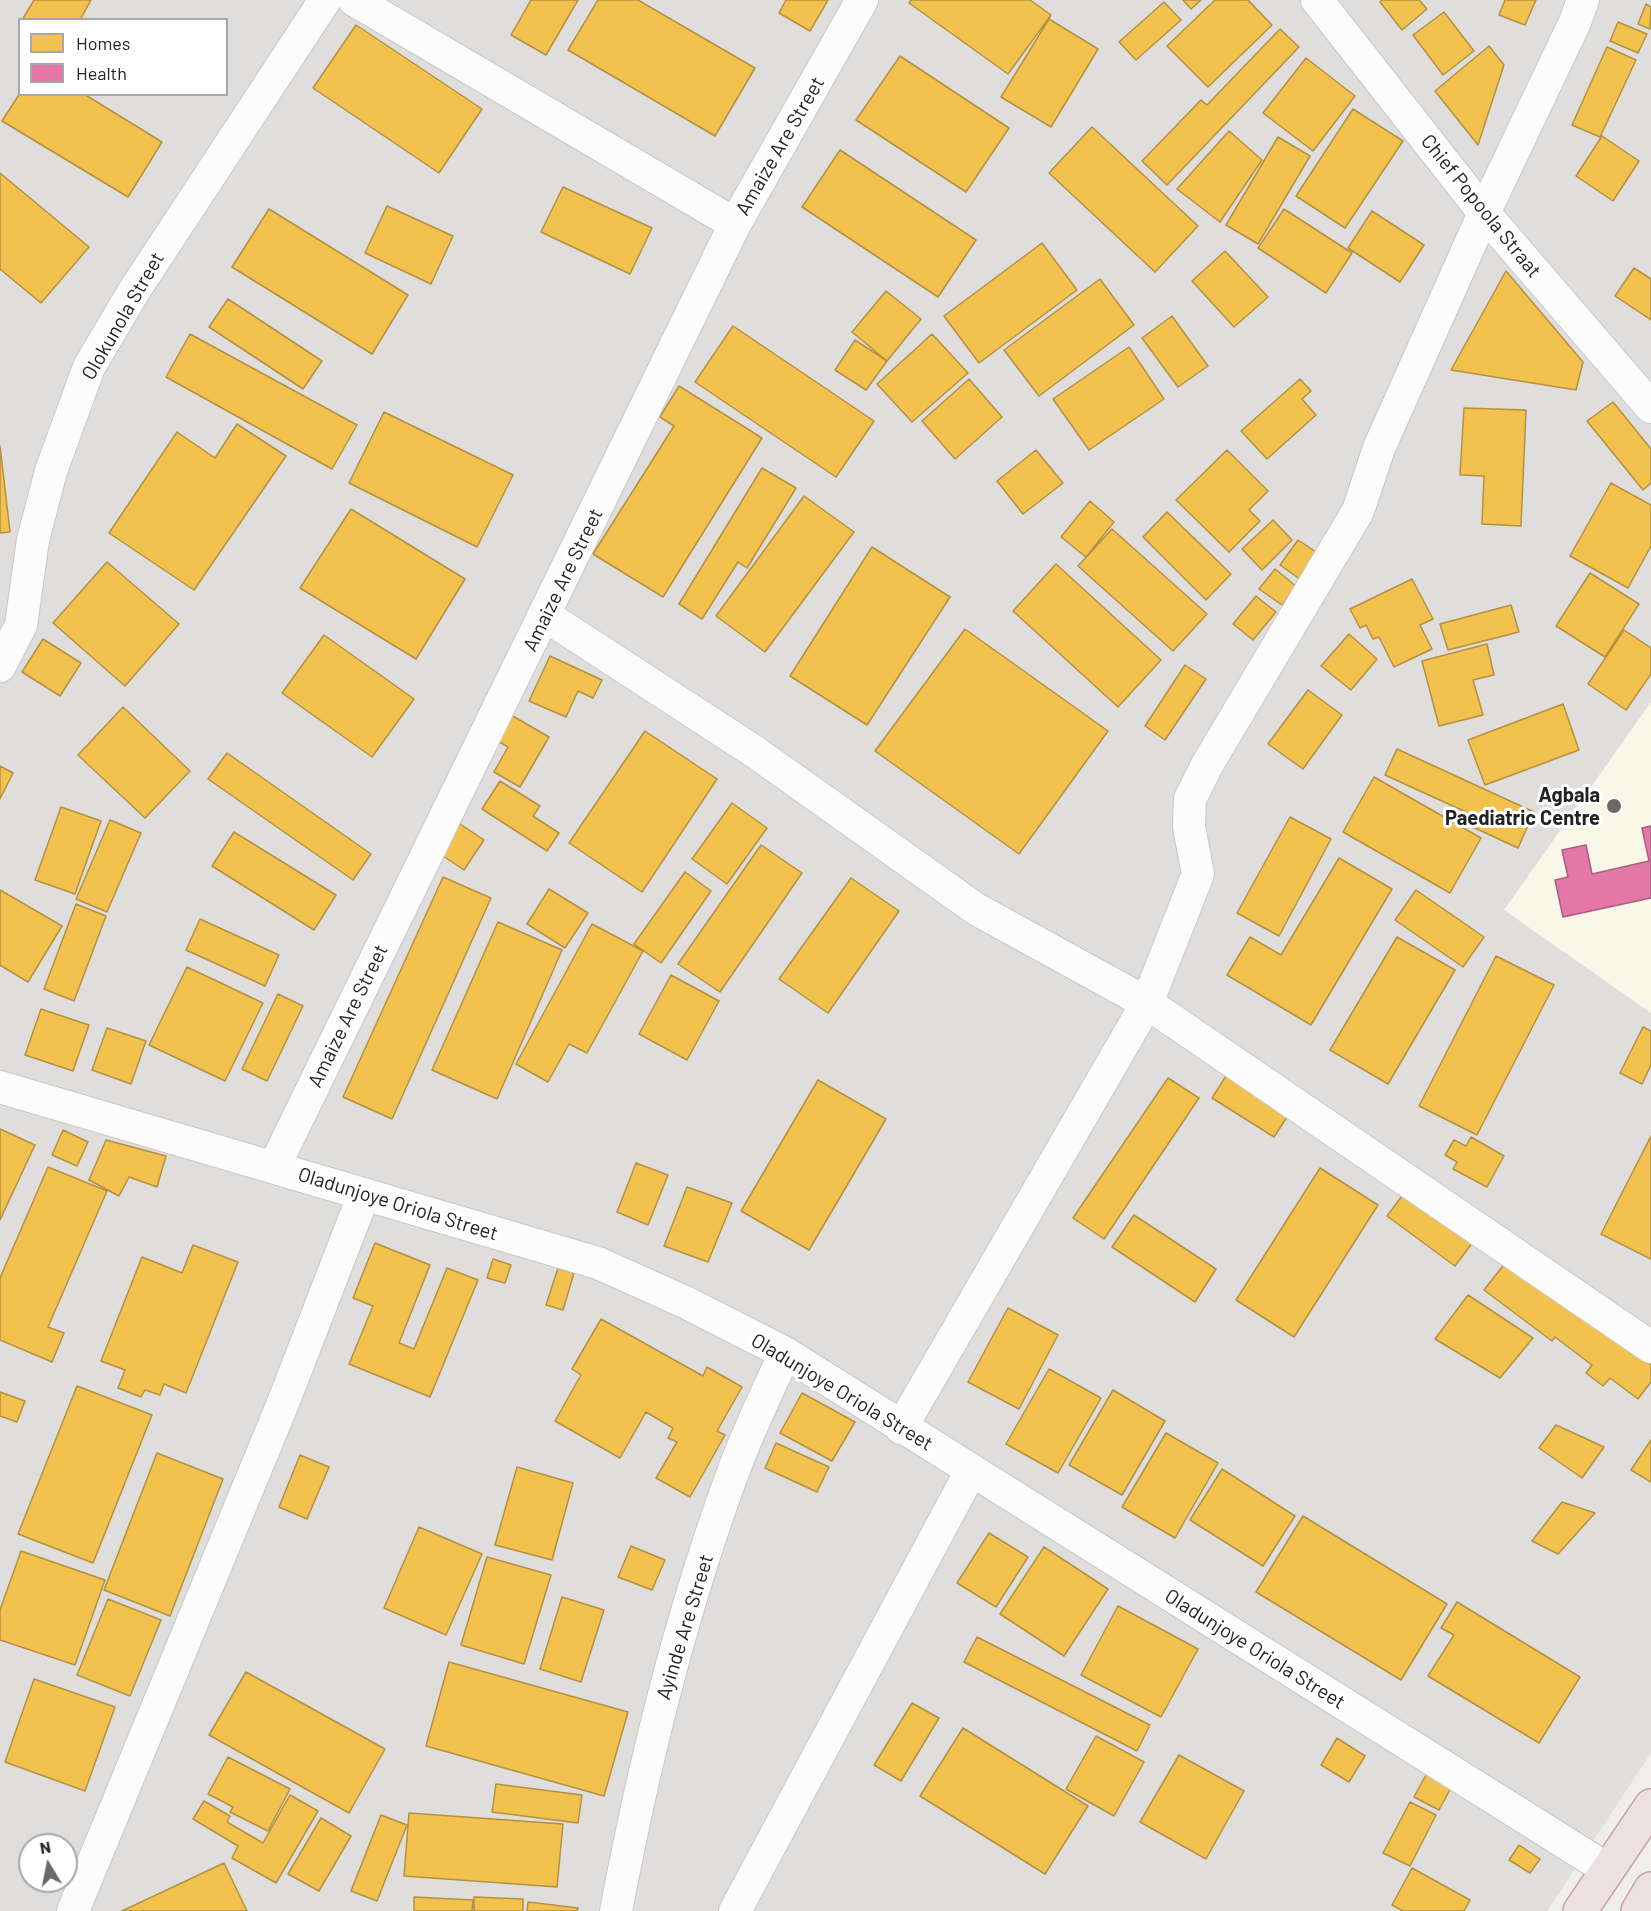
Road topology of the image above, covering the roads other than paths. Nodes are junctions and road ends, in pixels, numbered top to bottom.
1 (325, 0) edge
2 (354, 0) edge
3 (862, 0) edge
4 (1317, 0) edge
5 (1583, 0) edge
6 (1484, 213) junction
7 (735, 224) junction
8 (1651, 407) edge
9 (546, 616) junction
10 (10, 621) edge
11 (0, 666) edge
12 (1147, 1003) junction
13 (0, 1087) edge
14 (274, 1167) junction
15 (364, 1194) junction
16 (1651, 1347) edge
17 (785, 1353) junction
18 (902, 1428) junction
19 (971, 1471) junction
20 (1651, 1806) edge
21 (1606, 1869) junction
22 (1651, 1889) edge
23 (73, 1911) edge
24 (616, 1911) edge
25 (735, 1911) edge
26 (1580, 1911) edge
27 (1638, 1911) edge

1 - 10 street, Olokunola Street
2 - 7 street
3 - 7 street, Amaize Are Street
4 - 6 street, Chief Popoola Straat
5 - 6 street
6 - 8 street, Chief Popoola Straat
6 - 12 street
7 - 9 street, Amaize Are Street
9 - 12 street
9 - 14 street, Amaize Are Street
10 - 11 street, Olokunola Street
12 - 16 street
12 - 18 street
13 - 14 street, Oladunjoye Oriola Street
14 - 15 street, Oladunjoye Oriola Street
15 - 17 street, Oladunjoye Oriola Street
15 - 23 street
17 - 18 street, Oladunjoye Oriola Street
17 - 24 street, Ayinde Are Street
18 - 19 street, Oladunjoye Oriola Street
19 - 21 street, Oladunjoye Oriola Street
19 - 25 street
20 - 21 highway
21 - 26 highway
22 - 27 highway

